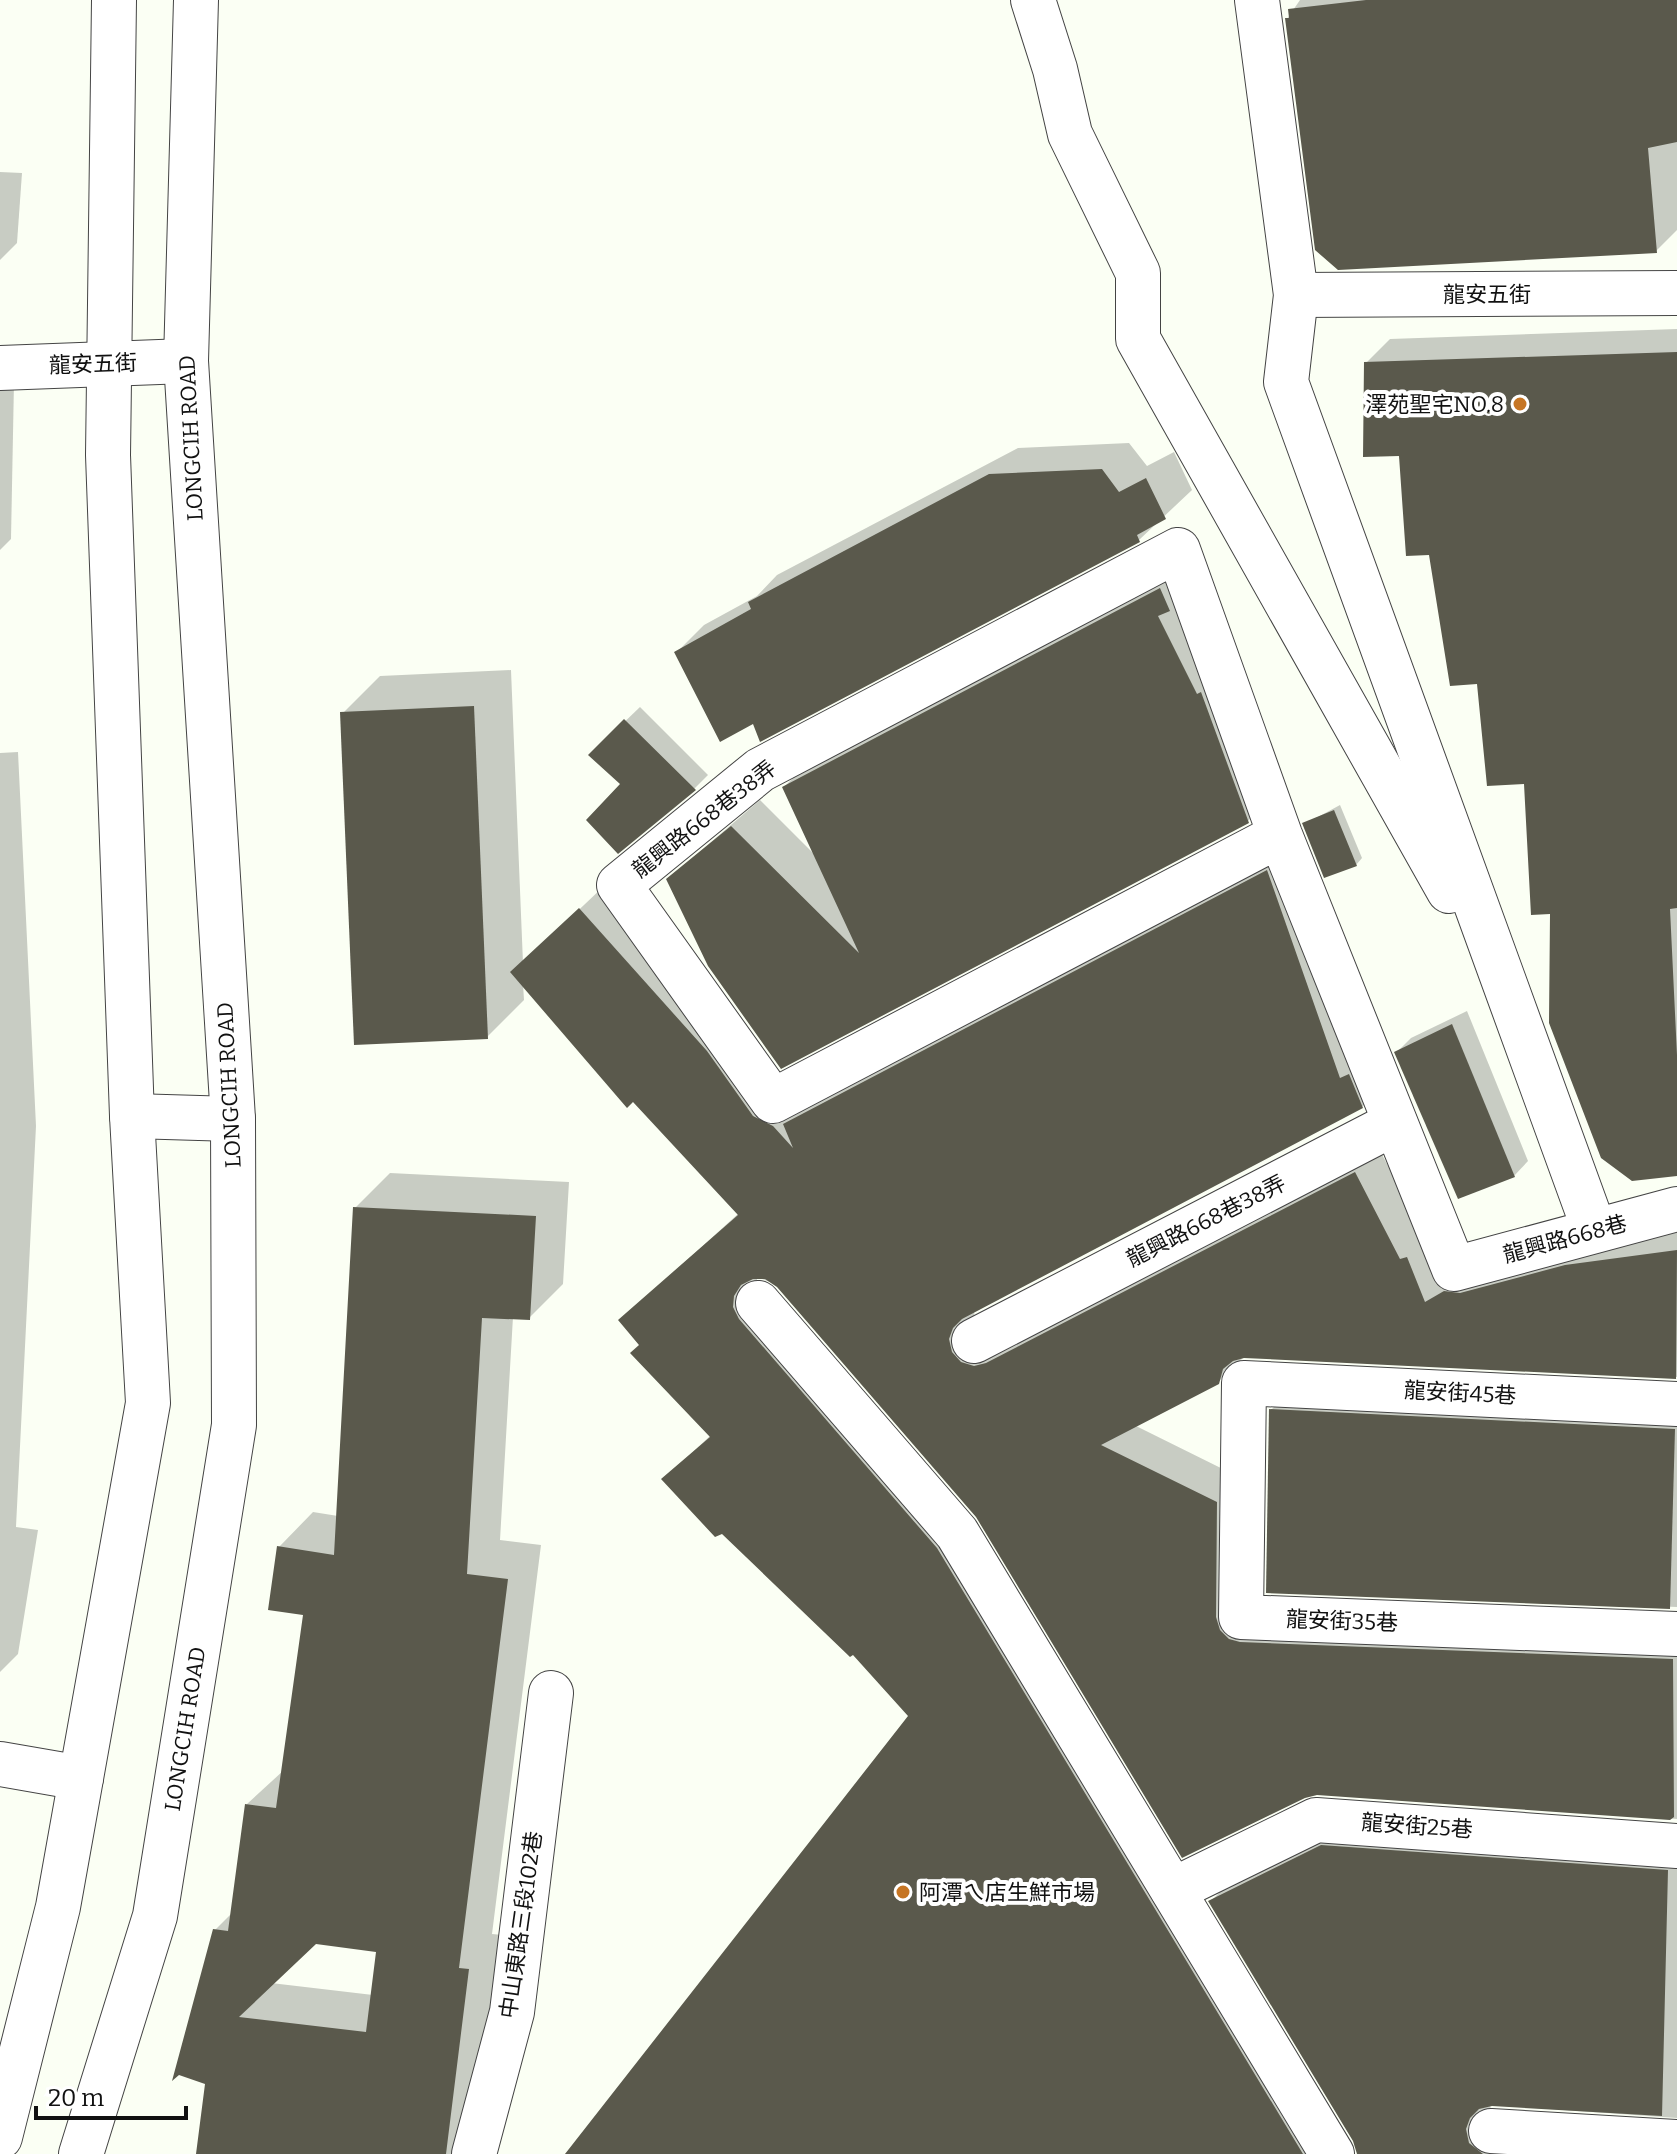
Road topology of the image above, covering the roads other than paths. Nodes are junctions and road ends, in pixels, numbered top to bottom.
1 (114, 0) edge
2 (196, 0) edge
3 (1033, 0) edge
4 (1257, 0) edge
5 (1677, 293) edge
6 (1296, 295) junction
7 (186, 361) junction
8 (111, 363) junction
9 (0, 368) edge
10 (1280, 835) junction
11 (1513, 1004) junction
12 (132, 1116) junction
13 (233, 1119) junction
14 (1395, 1123) junction
15 (1677, 1209) edge
16 (1594, 1229) junction
17 (1454, 1269) joint
18 (758, 1303) dead end
19 (974, 1341) dead end
20 (1244, 1383) joint
21 (1677, 1404) edge
22 (1677, 1634) edge
23 (551, 1693) dead end
24 (0, 1764) edge
25 (81, 1778) junction
26 (1677, 1846) edge
27 (1173, 1890) junction
28 (1491, 2131) dead end
29 (0, 2137) edge
30 (1677, 2142) edge
31 (81, 2154) edge
32 (474, 2154) edge
33 (1332, 2154) edge

1 - 8 street
2 - 7 street, LONGCIH ROAD
3 - 11 street
4 - 6 street
5 - 6 street, 龍安五街
6 - 11 street
7 - 8 street, 龍安五街
7 - 13 street, LONGCIH ROAD
8 - 9 street, 龍安五街
8 - 12 street
10 - 10 street, 龍興路668巷38弄
10 - 14 street, 龍興路668巷38弄
11 - 16 street
12 - 13 street
12 - 25 street
13 - 31 street, LONGCIH ROAD
14 - 17 street, 龍興路668巷38弄
14 - 19 street, 龍興路668巷38弄
15 - 16 street, 龍興路668巷
16 - 17 street, 龍興路668巷
18 - 27 street
20 - 21 street, 龍安街45巷
20 - 22 street, 龍安街35巷
23 - 32 street, 中山東路三段102巷
24 - 25 street
25 - 29 street
26 - 27 street, 龍安街25巷
27 - 33 street
28 - 30 street

